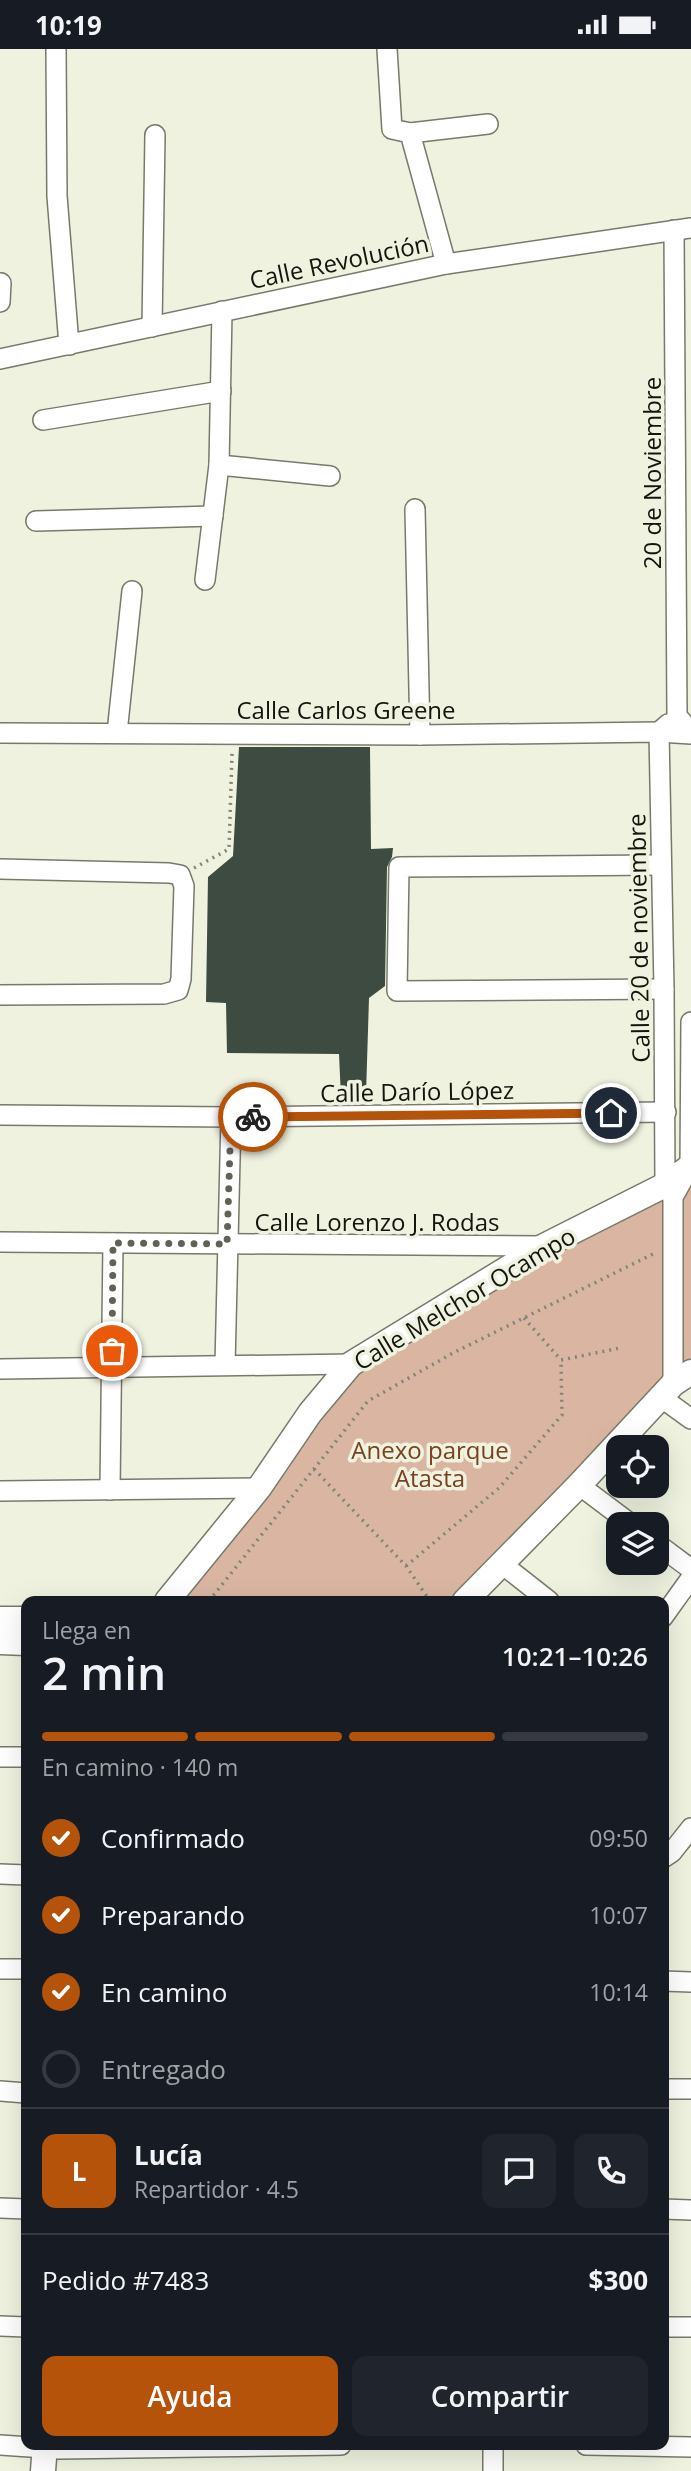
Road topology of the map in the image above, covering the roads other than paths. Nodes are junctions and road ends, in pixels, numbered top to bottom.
1 (57, 49) edge
2 (387, 49) edge
3 (488, 124) dead end
4 (410, 133) junction
5 (155, 135) dead end
6 (683, 229) edge
7 (446, 264) junction
8 (222, 311) junction
9 (152, 327) junction
10 (69, 345) junction
11 (0, 359) edge
12 (221, 391) junction
13 (43, 419) dead end
14 (219, 465) junction
15 (330, 476) dead end
16 (415, 509) dead end
17 (213, 516) junction
18 (36, 521) dead end
19 (205, 580) dead end
20 (132, 591) dead end
21 (677, 716) junction
22 (659, 732) junction
23 (0, 733) edge
24 (117, 733) junction
25 (691, 733) edge
26 (420, 735) junction
27 (661, 865) junction
28 (0, 869) edge
29 (664, 989) junction
30 (0, 995) edge
31 (691, 1022) edge
32 (666, 1112) junction
33 (0, 1115) edge
34 (231, 1117) junction
35 (690, 1166) edge
36 (669, 1191) junction
37 (0, 1243) edge
38 (113, 1243) junction
39 (227, 1244) junction
40 (544, 1246) junction
41 (351, 1364) junction
42 (225, 1365) junction
43 (112, 1367) junction
44 (0, 1369) edge
45 (675, 1385) edge
46 (691, 1419) edge
47 (579, 1485) junction
48 (259, 1488) junction
49 (110, 1490) junction
50 (0, 1491) edge
51 (615, 1512) edge
52 (669, 1553) edge
53 (502, 1564) junction
54 (691, 1569) edge
55 (691, 1578) edge
56 (171, 1596) edge
57 (470, 1596) edge
58 (543, 1596) edge
59 (669, 1609) edge
60 (0, 1619) edge
61 (21, 1619) edge
62 (0, 1642) edge
63 (21, 1643) edge
64 (0, 1757) edge
65 (21, 1757) edge
66 (691, 1828) edge
67 (669, 1854) edge
68 (0, 1874) edge
69 (21, 1875) edge
70 (0, 1969) edge
71 (21, 1969) edge
72 (669, 1981) edge
73 (691, 1982) edge
74 (669, 2089) edge
75 (691, 2089) edge
76 (0, 2091) edge
77 (21, 2093) edge
78 (0, 2208) edge
79 (21, 2209) edge
80 (669, 2209) edge
81 (691, 2210) edge
82 (0, 2326) edge
83 (21, 2327) edge
84 (669, 2327) edge
85 (691, 2327) edge
86 (0, 2445) edge
87 (669, 2447) edge
88 (691, 2447) edge
89 (21, 2449) edge
90 (26, 2450) edge
91 (196, 2450) edge
92 (493, 2450) edge
93 (51, 2455) edge
94 (493, 2471) edge

1 - 10 street
2 - 4 street
3 - 4 street
4 - 7 street
5 - 9 street
6 - 7 street, Calle Revolución
6 - 21 street, 20 de Noviembre
7 - 8 street, Calle Revolución
8 - 9 street, Calle Revolución
8 - 12 street
9 - 10 street, Calle Revolución
10 - 11 street, Calle Revolución
12 - 13 street
12 - 14 street
14 - 15 street
14 - 17 street
16 - 26 street
17 - 18 street
17 - 19 street
20 - 24 street
21 - 22 street
21 - 25 street
22 - 25 street, Calle Carlos Greene
22 - 26 street, Calle Carlos Greene
22 - 27 street, Calle 20 de noviembre
23 - 24 street, Calle Carlos Greene
24 - 26 street, Calle Carlos Greene
27 - 29 street, Calle 20 de noviembre
27 - 29 street
28 - 30 street
29 - 32 street, Calle 20 de noviembre
31 - 35 street, Calle 20 de noviembre
32 - 34 street, Calle Darío López
32 - 36 street, Calle 20 de noviembre
33 - 34 street, Calle Darío López
34 - 39 street
35 - 36 street, Calle Melchor Ocampo
36 - 40 street, Calle Melchor Ocampo
36 - 45 street
37 - 38 street, Calle Lorenzo J. Rodas
38 - 39 street, Calle Lorenzo J. Rodas
38 - 43 street
39 - 40 street, Calle Lorenzo J. Rodas
39 - 42 street
40 - 41 street, Calle Melchor Ocampo
41 - 42 street
41 - 48 street, Calle Melchor Ocampo
42 - 43 street
43 - 44 street
43 - 49 street
45 - 46 street
45 - 47 street
47 - 51 street
47 - 53 street
48 - 49 street
48 - 56 street, Calle Melchor Ocampo
49 - 50 street
52 - 54 street
53 - 57 street
53 - 58 street
55 - 59 street
60 - 61 street
62 - 63 street
64 - 65 street
66 - 67 street
68 - 69 street
70 - 71 street
72 - 73 street
74 - 75 street
76 - 77 street
78 - 79 street
80 - 81 street
82 - 83 street
84 - 85 street
86 - 89 street
87 - 88 street
90 - 93 street
91 - 93 street
92 - 94 street

